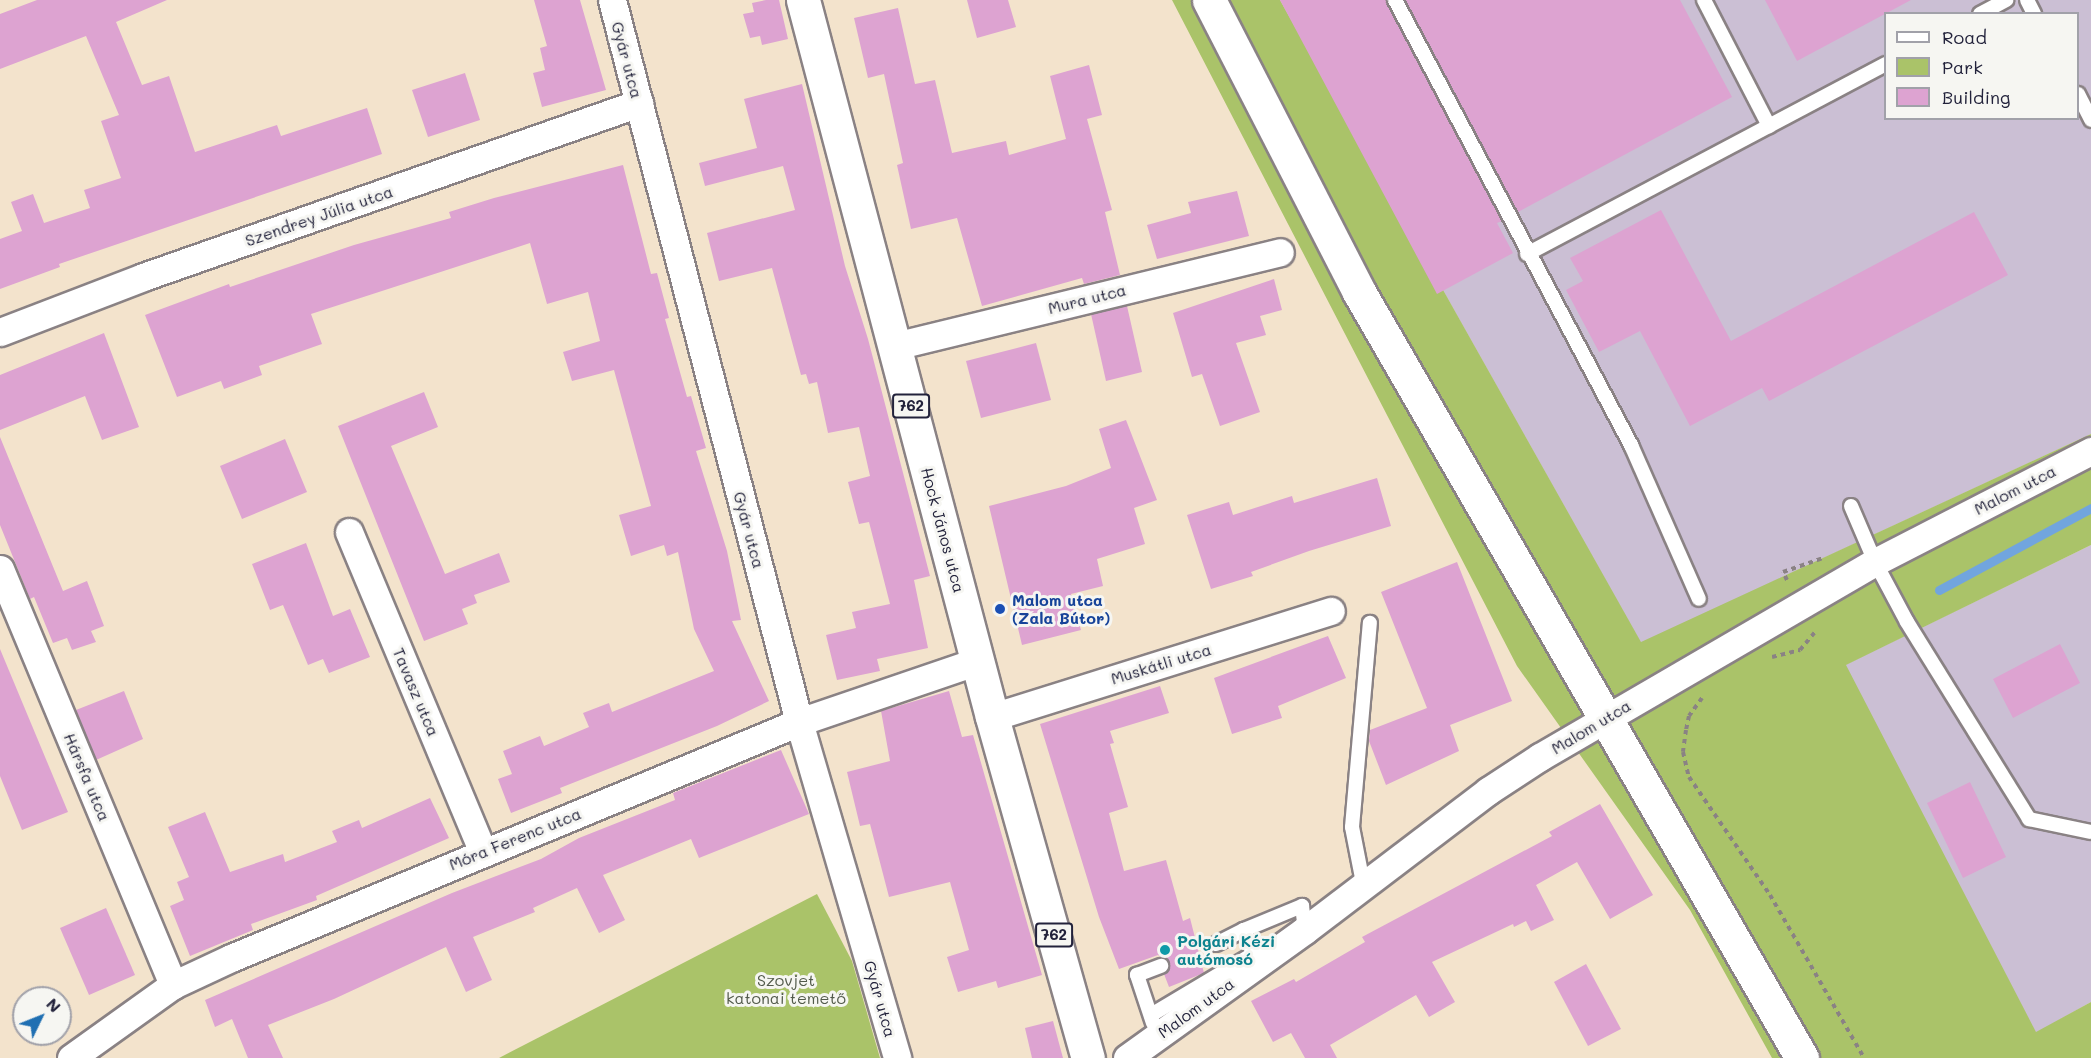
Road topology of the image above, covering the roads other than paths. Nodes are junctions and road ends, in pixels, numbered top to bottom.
1 (612, 0) edge
2 (1209, 0) edge
3 (1395, 0) edge
4 (1704, 0) edge
5 (2006, 0) edge
6 (811, 2) edge
7 (1984, 12) edge
8 (1884, 65) edge
9 (2079, 96) edge
10 (639, 104) junction
11 (2091, 120) edge
12 (1769, 126) junction
13 (1280, 252) dead end
14 (1527, 254) junction
15 (0, 332) edge
16 (895, 346) junction
17 (2091, 451) edge
18 (1851, 506) dead end
19 (349, 532) dead end
20 (1875, 562) junction
21 (0, 569) edge
22 (1700, 599) dead end
23 (1331, 611) dead end
24 (1370, 623) dead end
25 (978, 661) junction
26 (992, 717) junction
27 (1604, 719) junction
28 (799, 722) junction
29 (2091, 832) edge
30 (483, 852) junction
31 (1363, 884) junction
32 (1244, 930) junction
33 (1305, 930) junction
34 (1216, 944) dead end
35 (1161, 966) dead end
36 (173, 985) junction
37 (1154, 1026) junction
38 (71, 1058) edge
39 (897, 1058) edge
40 (1088, 1058) edge
41 (1127, 1058) edge
42 (1802, 1058) edge

1 - 10 street, Gyár utca
2 - 27 street
3 - 14 lane
4 - 12 lane
5 - 7 lane
6 - 16 street, Hock János utca / 762
8 - 12 lane
9 - 11 lane
10 - 15 street, Szendrey Júlia utca
10 - 28 street, Gyár utca
12 - 14 lane
13 - 16 street, Mura utca
14 - 22 lane
16 - 25 street, Hock János utca / 762
17 - 20 street, Malom utca
18 - 20 lane
19 - 30 street, Tavasz utca
20 - 27 street, Malom utca
20 - 29 lane
21 - 36 street, Hársfa utca
23 - 26 street, Muskátli utca
24 - 31 lane
25 - 26 street, Hock János utca / 762
25 - 28 street, Móra Ferenc utca
26 - 40 street, Hock János utca / 762
27 - 31 street, Malom utca
27 - 42 street
28 - 30 street, Móra Ferenc utca
28 - 39 street, Gyár utca
30 - 36 street, Móra Ferenc utca
31 - 33 street, Malom utca
32 - 33 lane
32 - 34 lane
32 - 37 lane
33 - 37 street, Malom utca
35 - 37 lane
36 - 38 street, Móra Ferenc utca
37 - 41 street, Malom utca

